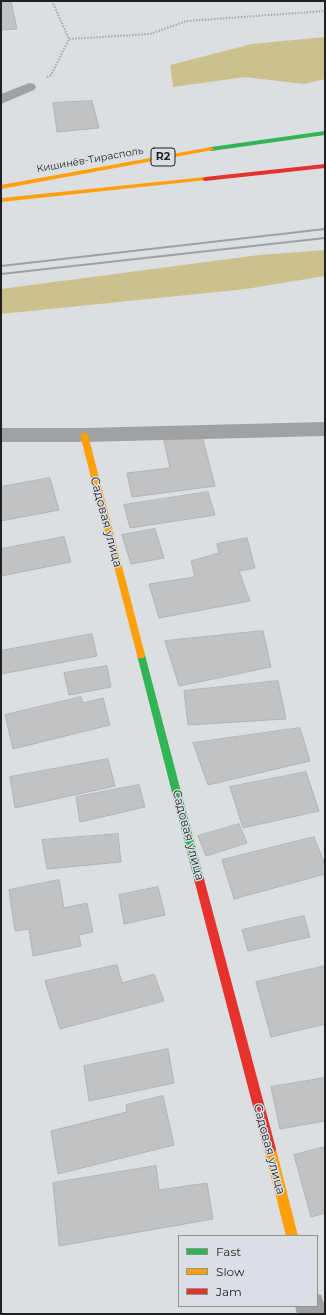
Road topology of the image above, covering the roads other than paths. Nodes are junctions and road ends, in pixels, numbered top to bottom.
1 (29, 87) road end
2 (1, 99) edge
3 (325, 133) edge
4 (325, 166) edge
5 (1, 187) edge
6 (1, 200) edge
7 (325, 429) edge
8 (1, 435) edge
9 (84, 435) junction
10 (292, 1235) edge

1 - 2 street
3 - 5 main road, Кишинёв-Тирасполь / R2
4 - 6 main road, R2
7 - 9 street
8 - 9 street
9 - 10 main road, Садовая улица

